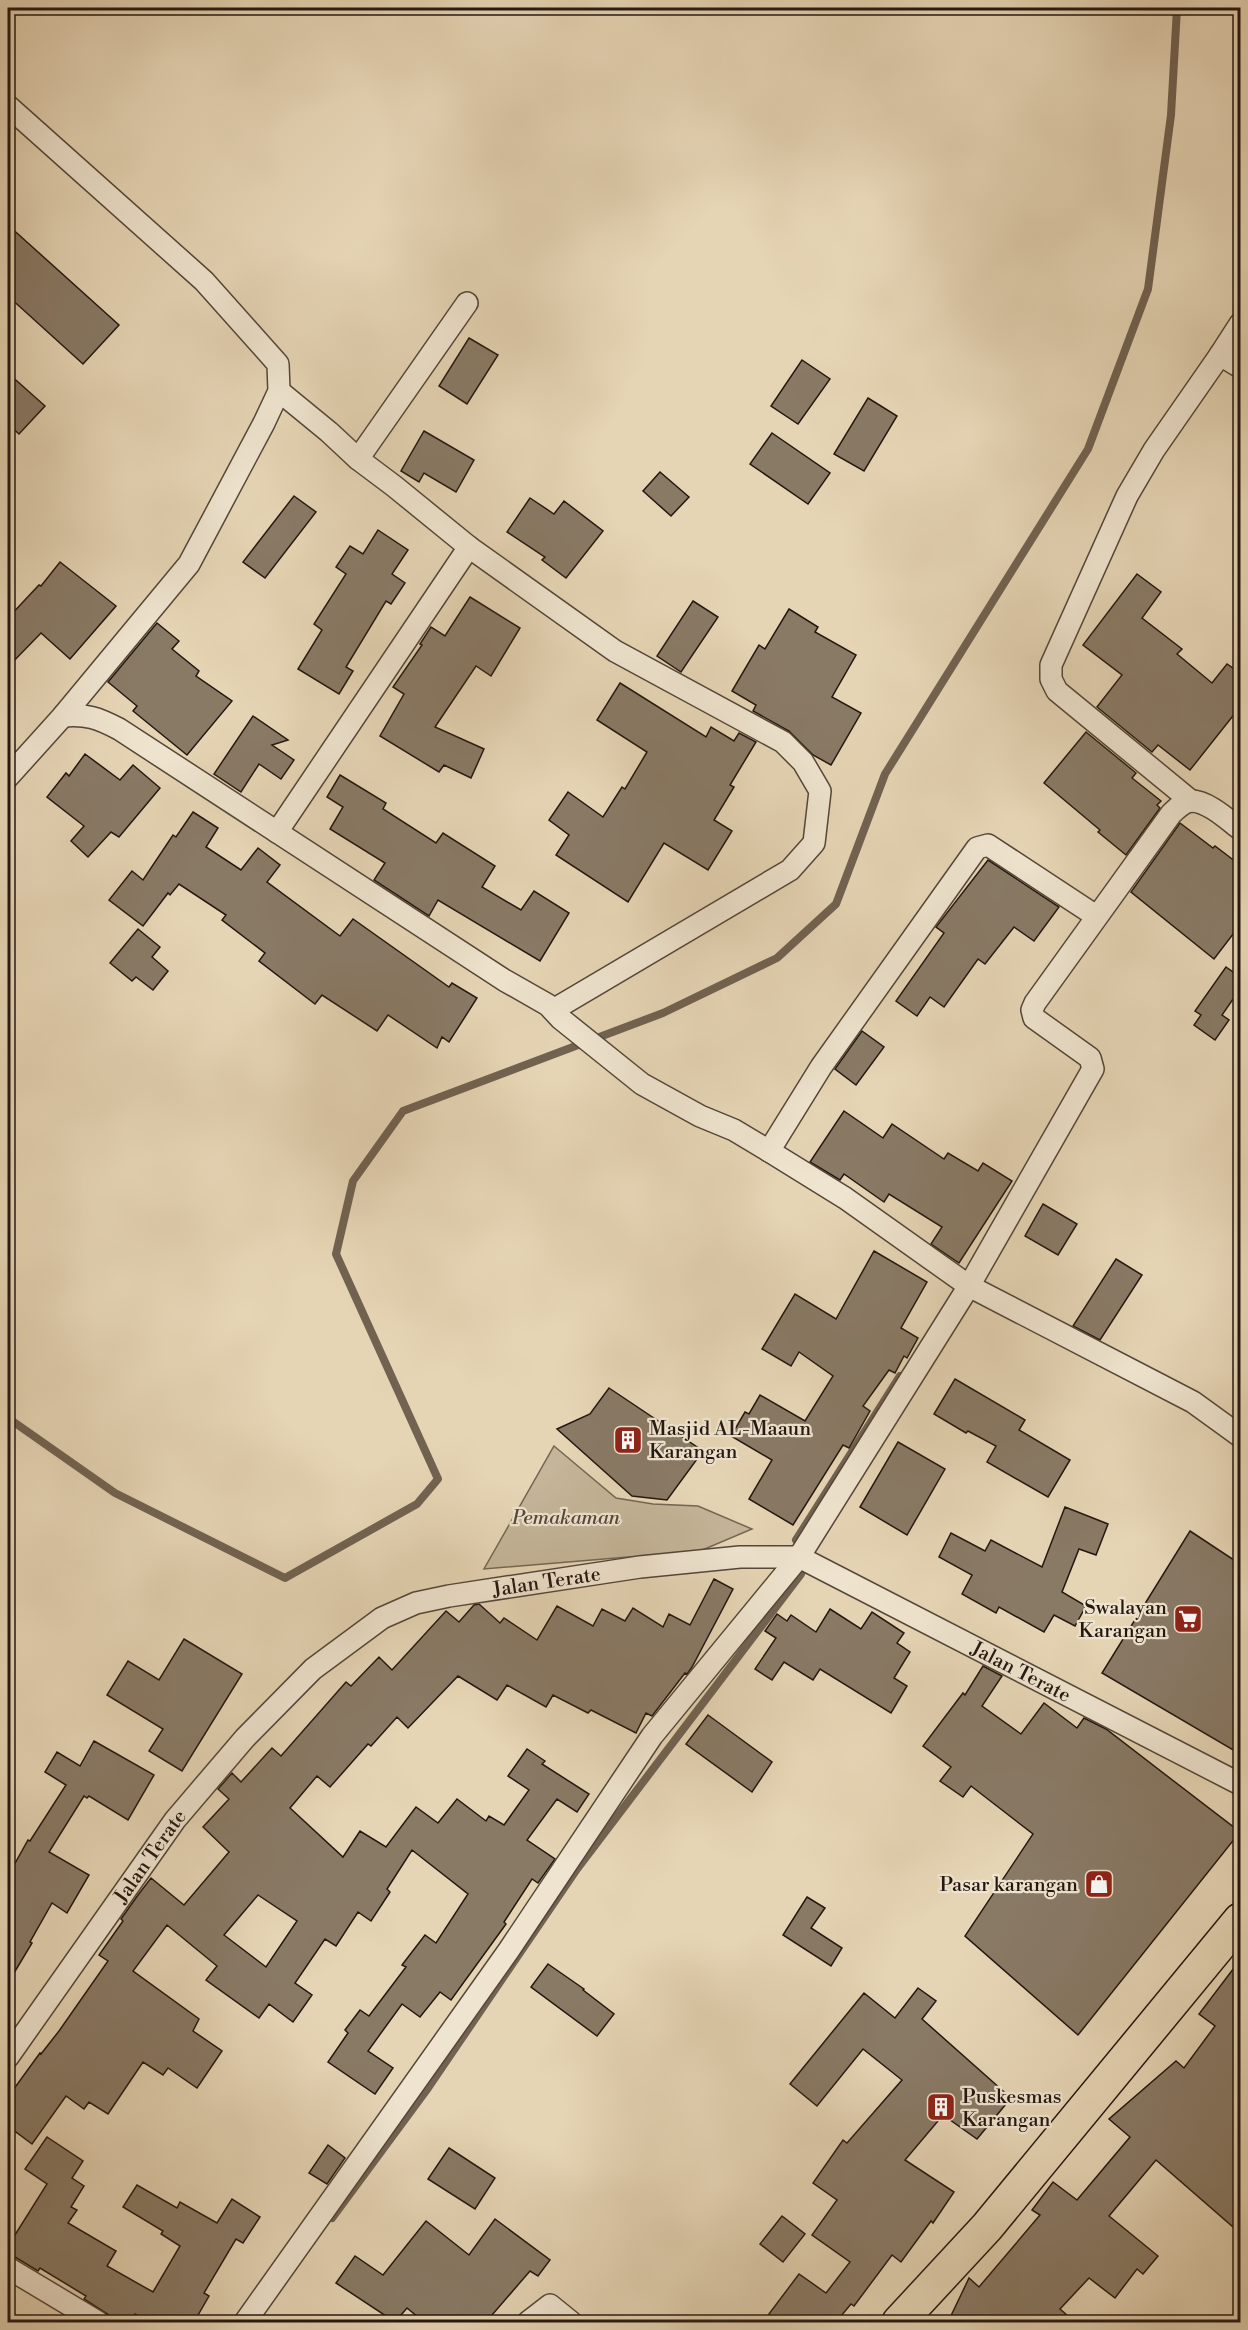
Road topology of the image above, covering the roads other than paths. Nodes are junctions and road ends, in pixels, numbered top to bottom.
1 (8, 106) edge
2 (467, 303) dead end
3 (1240, 324) edge
4 (1220, 355) junction
5 (1240, 368) edge
6 (279, 391) junction
7 (358, 459) junction
8 (470, 547) junction
9 (63, 716) junction
10 (8, 777) edge
11 (1191, 801) junction
12 (1240, 829) edge
13 (277, 832) junction
14 (1096, 916) junction
15 (557, 1014) junction
16 (769, 1151) junction
17 (969, 1286) junction
18 (1240, 1436) edge
19 (799, 1557) junction
20 (1240, 1784) edge
21 (1240, 1920) edge
22 (8, 2057) edge
23 (8, 2268) edge
24 (98, 2322) edge
25 (244, 2322) edge
26 (528, 2322) edge
27 (571, 2322) edge
28 (899, 2322) edge

1 - 6 street
2 - 7 street
3 - 4 street
4 - 5 street
4 - 11 street
6 - 7 street
6 - 9 street
7 - 8 street
8 - 13 street
8 - 15 street
9 - 10 street
9 - 13 street
11 - 12 street
11 - 14 street
13 - 15 street
14 - 16 street
14 - 17 street
15 - 16 street
16 - 17 street
17 - 18 street
17 - 19 street
19 - 20 street, Jalan Terate
19 - 22 street, Jalan Terate
19 - 25 street
21 - 28 highway
23 - 24 street
26 - 27 street

